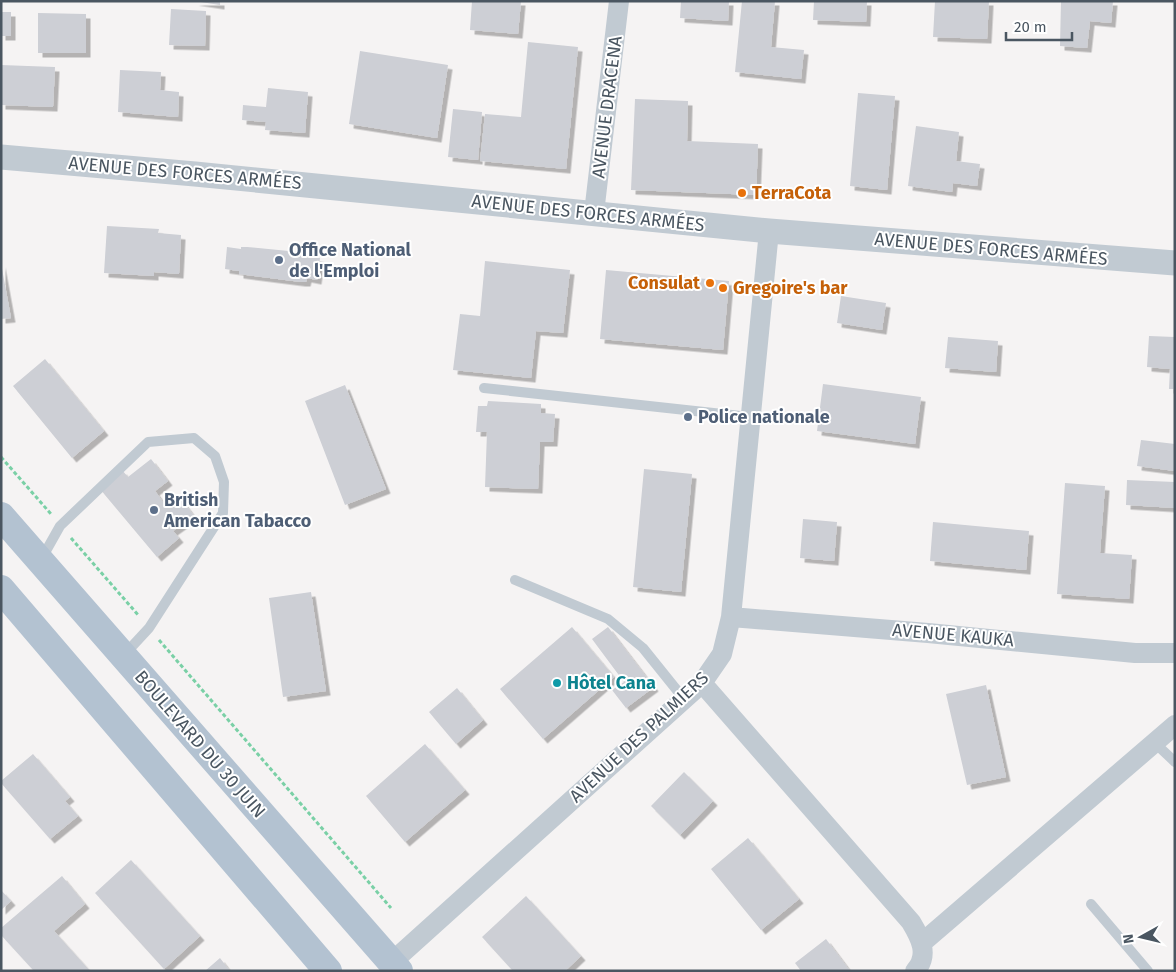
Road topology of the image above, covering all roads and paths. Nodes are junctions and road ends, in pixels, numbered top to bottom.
1 (619, 1) edge
2 (1, 157) edge
3 (594, 213) junction
4 (770, 231) junction
5 (1175, 263) edge
6 (484, 388) dead end
7 (750, 417) junction
8 (1, 457) edge
9 (1, 516) edge
10 (60, 526) junction
11 (40, 561) junction
12 (515, 580) dead end
13 (1, 589) edge
14 (730, 617) junction
15 (149, 628) junction
16 (1175, 653) edge
17 (123, 656) junction
18 (702, 683) junction
19 (684, 699) junction
20 (1175, 725) edge
21 (1155, 742) junction
22 (1175, 762) edge
23 (1091, 904) dead end
24 (391, 908) dead end
25 (923, 942) junction
26 (396, 966) edge
27 (328, 971) edge
28 (915, 971) edge
29 (1148, 971) edge

1 - 3 street, AVENUE DRACENA
2 - 3 street, AVENUE DES FORCES ARMÉES
3 - 4 street, AVENUE DES FORCES ARMÉES
4 - 5 street, AVENUE DES FORCES ARMÉES
4 - 7 street, AVENUE DES PALMIERS
6 - 7 lane
7 - 14 street, AVENUE DES PALMIERS
8 - 10 path
9 - 11 main road, BOULEVARD DU 30 JUIN
10 - 11 lane
10 - 15 path
10 - 15 lane
11 - 17 main road, BOULEVARD DU 30 JUIN
12 - 19 lane
13 - 27 main road
14 - 16 street, AVENUE KAUKA
14 - 18 street, AVENUE DES PALMIERS
15 - 17 lane
15 - 24 path
17 - 26 main road, BOULEVARD DU 30 JUIN
18 - 19 street, AVENUE DES PALMIERS
18 - 25 street
19 - 26 street, AVENUE DES PALMIERS
20 - 21 street
21 - 22 lane
21 - 25 street
23 - 29 lane
25 - 28 street

